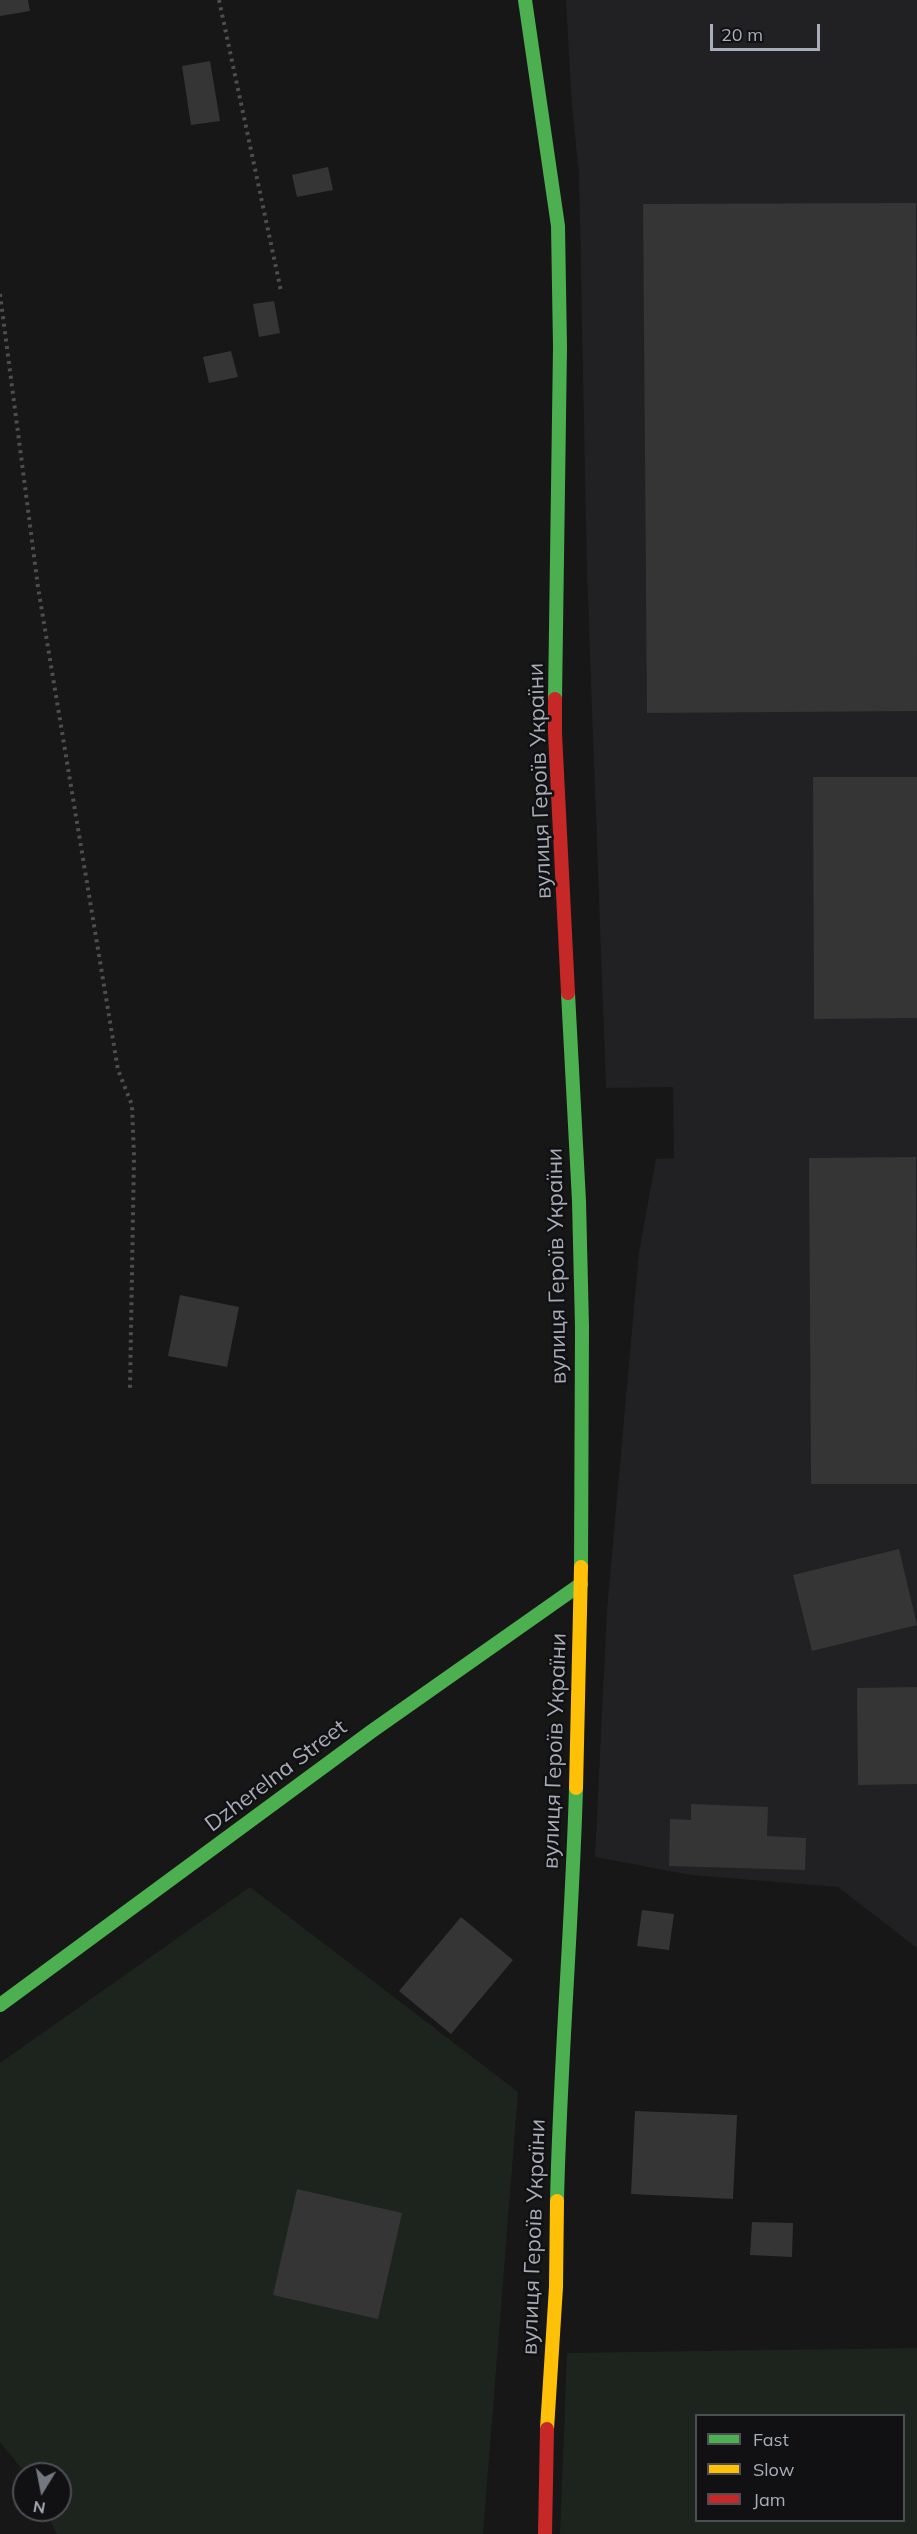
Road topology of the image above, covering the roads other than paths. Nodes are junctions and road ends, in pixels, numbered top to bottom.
1 (525, 0) edge
2 (581, 1584) junction
3 (0, 2006) edge
4 (545, 2534) edge

1 - 2 street, вулиця Героїв України
2 - 3 street, Dzherelna Street
2 - 4 street, вулиця Героїв України

